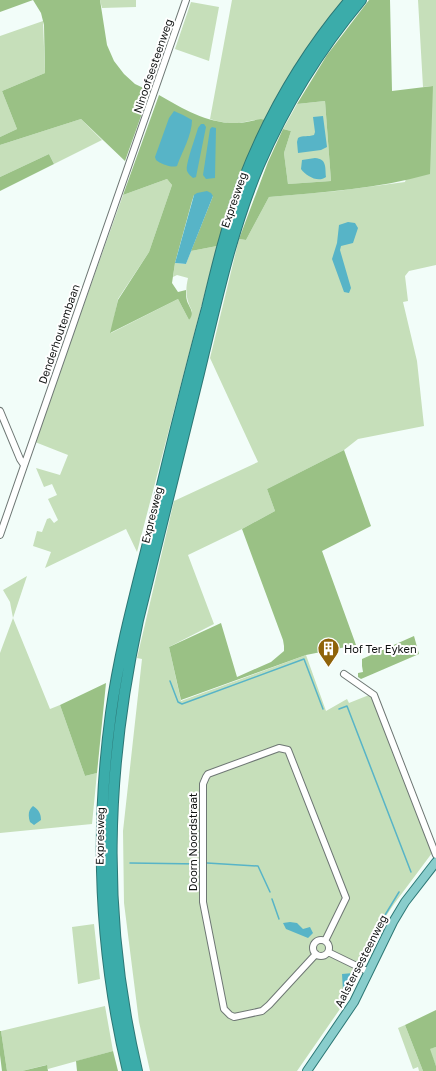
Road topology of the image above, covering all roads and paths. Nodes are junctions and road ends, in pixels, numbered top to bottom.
1 (186, 0) edge
2 (350, 0) edge
3 (361, 0) edge
4 (139, 139) joint
5 (0, 411) edge
6 (24, 465) junction
7 (0, 535) edge
8 (344, 674) dead end
9 (436, 855) edge
10 (436, 862) edge
11 (325, 941) junction
12 (328, 952) junction
13 (316, 954) junction
14 (369, 972) junction
15 (128, 1071) edge
16 (137, 1071) edge
17 (307, 1071) edge

1 - 4 street, Ninoofsesteenweg
2 - 15 highway, Expresweg
3 - 16 highway, Expresweg
4 - 6 street, Denderhoutembaan
5 - 6 street
6 - 7 street, Denderhoutembaan
8 - 9 street
10 - 14 main road, Aalstersesteenweg
11 - 12 street
11 - 13 street
11 - 13 street, Doorn Noordstraat
12 - 13 street
12 - 14 street
14 - 17 main road, Aalstersesteenweg

